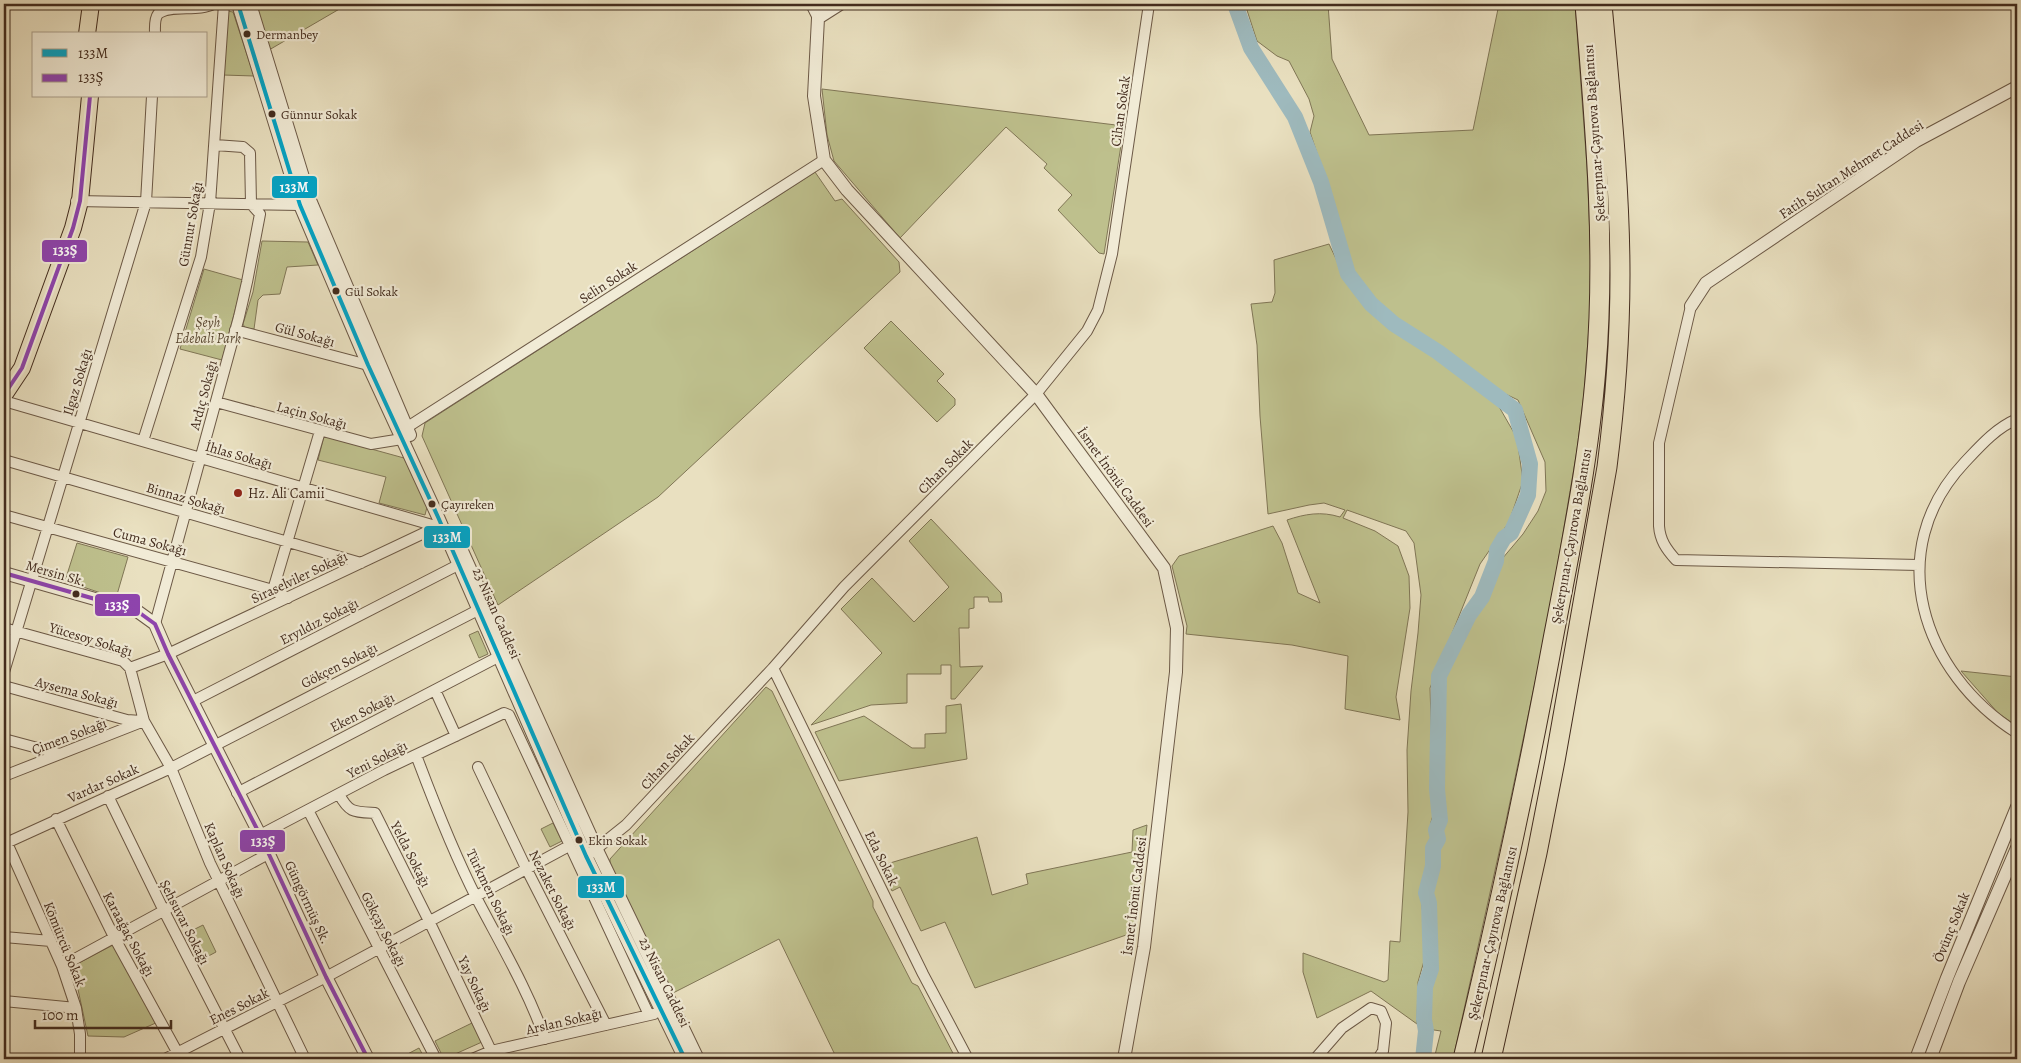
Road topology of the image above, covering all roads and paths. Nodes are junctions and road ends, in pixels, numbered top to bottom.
1 (91, 4) edge
2 (100, 4) edge
3 (213, 4) edge
4 (224, 4) edge
5 (238, 4) edge
6 (250, 4) edge
7 (811, 4) edge
8 (840, 4) edge
9 (1149, 4) edge
10 (1586, 4) edge
11 (1602, 4) edge
12 (818, 18) junction
13 (87, 32) edge
14 (96, 32) edge
15 (155, 32) edge
16 (2017, 87) edge
17 (82, 98) edge
18 (90, 98) edge
19 (152, 98) edge
20 (215, 145) junction
21 (824, 160) junction
22 (77, 200) junction
23 (146, 202) junction
24 (210, 203) junction
25 (251, 204) junction
26 (300, 205) junction
27 (1691, 306) joint
28 (235, 330) junction
29 (368, 366) junction
30 (4, 382) edge
31 (1036, 394) junction
32 (4, 395) edge
33 (4, 401) edge
34 (216, 402) junction
35 (2017, 419) edge
36 (79, 423) junction
37 (320, 432) junction
38 (404, 433) junction
39 (143, 441) junction
40 (200, 458) junction
41 (4, 460) edge
42 (63, 477) junction
43 (303, 488) junction
44 (186, 512) junction
45 (4, 515) edge
46 (440, 526) junction
47 (48, 527) junction
48 (288, 542) junction
49 (172, 561) junction
50 (361, 563) junction
51 (458, 565) junction
52 (1920, 565) junction
53 (4, 574) edge
54 (32, 581) junction
55 (274, 590) junction
56 (288, 598) junction
57 (478, 610) junction
58 (155, 624) junction
59 (4, 628) edge
60 (16, 631) junction
61 (168, 654) junction
62 (500, 656) junction
63 (130, 668) junction
64 (774, 668) junction
65 (4, 672) edge
66 (4, 686) edge
67 (435, 690) junction
68 (193, 701) junction
69 (144, 721) junction
70 (2017, 733) edge
71 (456, 736) junction
72 (4, 739) edge
73 (214, 746) junction
74 (60, 754) junction
75 (416, 755) junction
76 (478, 767) dead end
77 (170, 768) junction
78 (4, 776) edge
79 (237, 792) junction
80 (339, 794) junction
81 (108, 796) junction
82 (2017, 807) edge
83 (308, 810) junction
84 (56, 819) junction
85 (260, 836) junction
86 (5, 844) edge
87 (569, 846) junction
88 (2017, 848) edge
89 (591, 853) junction
90 (268, 854) junction
91 (526, 868) junction
92 (218, 880) junction
93 (476, 896) junction
94 (164, 911) junction
95 (429, 921) junction
96 (1521, 929) junction
97 (4, 937) edge
98 (114, 937) junction
99 (51, 941) junction
100 (378, 948) junction
101 (62, 966) junction
102 (326, 977) junction
103 (4, 1001) edge
104 (276, 1003) junction
105 (76, 1008) junction
106 (656, 1014) junction
107 (606, 1025) junction
108 (225, 1029) junction
109 (545, 1039) junction
110 (493, 1055) edge
111 (179, 1056) edge
112 (80, 1059) edge
113 (165, 1059) edge
114 (240, 1059) edge
115 (305, 1059) edge
116 (368, 1059) edge
117 (436, 1059) edge
118 (472, 1059) edge
119 (685, 1059) edge
120 (698, 1059) edge
121 (968, 1059) edge
122 (1124, 1059) edge
123 (1315, 1059) edge
124 (1378, 1059) edge
125 (1463, 1059) edge
126 (1491, 1059) edge
127 (1502, 1059) edge
128 (1916, 1059) edge
129 (1930, 1059) edge

1 - 13 main road
2 - 14 main road
3 - 15 street
4 - 20 street, Günnur Sokağı
5 - 26 street, 23 Nisan Caddesi
6 - 38 street, 23 Nisan Caddesi
7 - 12 street
8 - 12 street
9 - 31 street, Cihan Sokak
10 - 125 highway, Şekerpınar-Çayırova Bağlantısı
11 - 96 highway, Şekerpınar-Çayırova Bağlantısı
12 - 21 street, İsmet İnönü Caddesi
16 - 27 street, Fatih Sultan Mehmet Caddesi
17 - 22 main road
18 - 22 main road
19 - 23 street, Ilgaz Sokağı
20 - 24 street, Günnur Sokağı
20 - 25 street, Ardıç Sokağı
21 - 31 street, İsmet İnönü Caddesi
21 - 38 street, Selin Sokak
22 - 23 street
22 - 30 main road
22 - 32 main road
23 - 24 street
23 - 36 street, Ilgaz Sokağı
24 - 25 street
24 - 39 street, Günnur Sokağı
25 - 26 street
25 - 28 street, Ardıç Sokağı
26 - 29 street, 23 Nisan Caddesi
27 - 52 street
28 - 29 street, Gül Sokağı
28 - 34 street, Ardıç Sokağı
29 - 38 street, 23 Nisan Caddesi
31 - 64 street, Cihan Sokak
31 - 122 street, İsmet İnönü Caddesi
33 - 36 street, İhlas Sokağı
34 - 37 street, Laçin Sokağı
34 - 40 street, Ardıç Sokağı
35 - 52 street
36 - 39 street, İhlas Sokağı
36 - 42 street, Ilgaz Sokağı
37 - 38 street, Laçin Sokağı
37 - 43 street
38 - 46 street, 23 Nisan Caddesi
38 - 89 street, 23 Nisan Caddesi
39 - 40 street, İhlas Sokağı
40 - 43 street, İhlas Sokağı
40 - 44 street, Ardıç Sokağı
41 - 42 street, Binnaz Sokağı
42 - 44 street, Binnaz Sokağı
42 - 47 street, Ilgaz Sokağı
43 - 46 street, İhlas Sokağı
43 - 48 street
44 - 48 street, Binnaz Sokağı
44 - 49 street, Ardıç Sokağı
45 - 47 street, Cuma Sokağı
46 - 50 street, Sıraselviler Sokağı
46 - 51 street, 23 Nisan Caddesi
47 - 49 street, Cuma Sokağı
47 - 54 street, Ilgaz Sokağı
48 - 50 street, Binnaz Sokağı
48 - 55 street
49 - 55 street, Cuma Sokağı
49 - 58 street, Ardıç Sokağı
50 - 56 street, Sıraselviler Sokağı
51 - 57 street, 23 Nisan Caddesi
51 - 68 street, Eryıldız Sokağı
52 - 70 street
53 - 54 street, Mersin Sk.
54 - 58 street, Mersin Sk.
54 - 60 street, Ilgaz Sokağı
55 - 56 street, Cuma Sokağı
56 - 61 street, Sıraselviler Sokağı
57 - 62 street, 23 Nisan Caddesi
57 - 73 street, Gökçen Sokağı
58 - 61 street, Güngörmüş Sk.
59 - 60 street, Yücesoy Sokağı
60 - 63 street, Yücesoy Sokağı
60 - 65 street, Ilgaz Sokağı
61 - 63 street, Yücesoy Sokağı
61 - 68 street, Güngörmüş Sk.
62 - 67 street, Eken Sokağı
62 - 89 street, 23 Nisan Caddesi
63 - 69 street, Kaplan Sokağı
64 - 89 street, Cihan Sokak
64 - 121 street, Eda Sokak
66 - 69 street, Aysema Sokağı
67 - 71 street
67 - 79 street, Eken Sokağı
68 - 73 street, Güngörmüş Sk.
69 - 74 street, Çimen Sokağı
69 - 77 street, Kaplan Sokağı
71 - 75 street, Yeni Sokağı
71 - 87 street, Yeni Sokağı
72 - 74 street
73 - 77 street, Vardar Sokak
73 - 79 street, Güngörmüş Sk.
74 - 78 street, Çimen Sokağı
75 - 80 street, Yeni Sokağı
75 - 93 street, Türkmen Sokağı
76 - 91 street, Nezaket Sokağı
77 - 81 street, Vardar Sokak
77 - 92 street, Kaplan Sokağı
79 - 85 street, Güngörmüş Sk.
80 - 83 street, Yeni Sokağı
80 - 95 street, Yelda Sokağı
81 - 84 street, Vardar Sokak
81 - 94 street, Şehsuvar Sokağı
82 - 128 street, Övünç Sokak
83 - 85 street, Yeni Sokağı
83 - 100 street, Gökçay Sokağı
84 - 86 street, Vardar Sokak
84 - 98 street, Karaağaç Sokağı
85 - 90 street, Güngörmüş Sk.
86 - 99 street, Kömürcü Sokak
87 - 91 street, Enes Sokak
87 - 106 street
88 - 129 street, Övünç Sokak
89 - 106 street, 23 Nisan Caddesi
89 - 120 street, 23 Nisan Caddesi
90 - 92 street
90 - 102 street, Güngörmüş Sk.
91 - 93 street, Enes Sokak
91 - 107 street, Nezaket Sokağı
92 - 94 street
92 - 104 street, Kaplan Sokağı
93 - 95 street, Enes Sokak
93 - 109 street, Türkmen Sokağı
94 - 98 street
94 - 108 street, Şehsuvar Sokağı
95 - 100 street, Enes Sokak
95 - 110 street, Yay Sokağı
96 - 126 highway, Şekerpınar-Çayırova Bağlantısı
96 - 127 highway
97 - 99 street
98 - 101 street
98 - 111 street, Karaağaç Sokağı
99 - 101 street, Kömürcü Sokak
100 - 102 street, Enes Sokak
100 - 117 street, Gökçay Sokağı
101 - 105 street, Kömürcü Sokak
102 - 104 street, Enes Sokak
102 - 116 street, Güngörmüş Sk.
103 - 105 street
104 - 108 street, Enes Sokak
104 - 115 street, Kaplan Sokağı
105 - 112 street, Kömürcü Sokak
106 - 107 street, Arslan Sokağı
106 - 119 street, 23 Nisan Caddesi
107 - 109 street, Arslan Sokağı
108 - 111 street, Enes Sokak
108 - 114 street, Şehsuvar Sokağı
109 - 110 street, Arslan Sokağı
110 - 118 street, Arslan Sokağı
111 - 113 street, Enes Sokak
123 - 124 street

